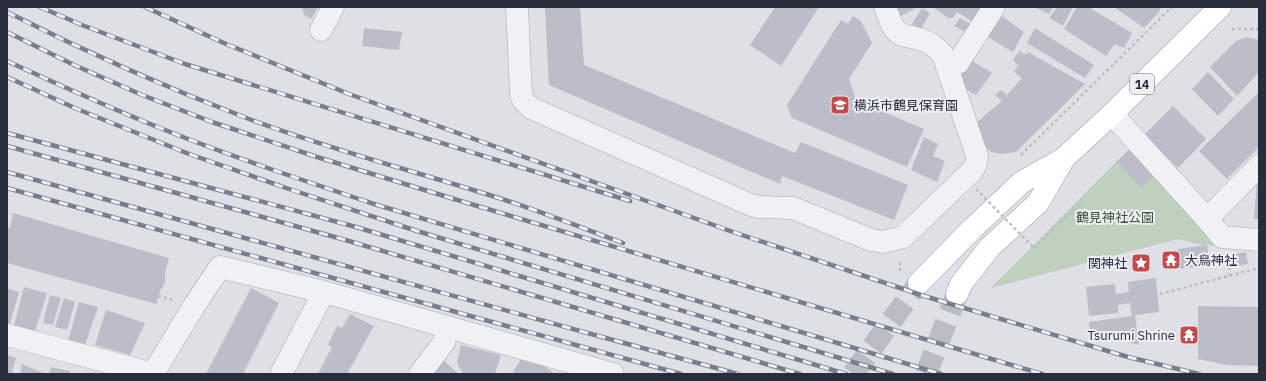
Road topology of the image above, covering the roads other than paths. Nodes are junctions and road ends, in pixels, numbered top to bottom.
1 (333, 7) edge
2 (517, 7) edge
3 (885, 7) edge
4 (994, 7) edge
5 (1220, 7) edge
6 (321, 30) dead end
7 (947, 67) junction
8 (1112, 114) junction
9 (1063, 159) junction
10 (1259, 166) edge
11 (1207, 219) junction
12 (1259, 240) edge
13 (912, 275) tunnel mouth
14 (324, 292) junction
15 (957, 294) tunnel mouth
16 (448, 328) junction
17 (7, 335) edge
18 (598, 372) edge
19 (281, 374) edge
20 (420, 374) edge

1 - 6 street
2 - 7 street
3 - 7 street
4 - 7 street
5 - 8 main road, 14
8 - 9 main road, 14
8 - 11 street
9 - 13 main road, 14
9 - 15 main road, 14
10 - 11 street
11 - 12 street
14 - 16 street
14 - 17 street
14 - 19 street
16 - 18 street
16 - 20 street

